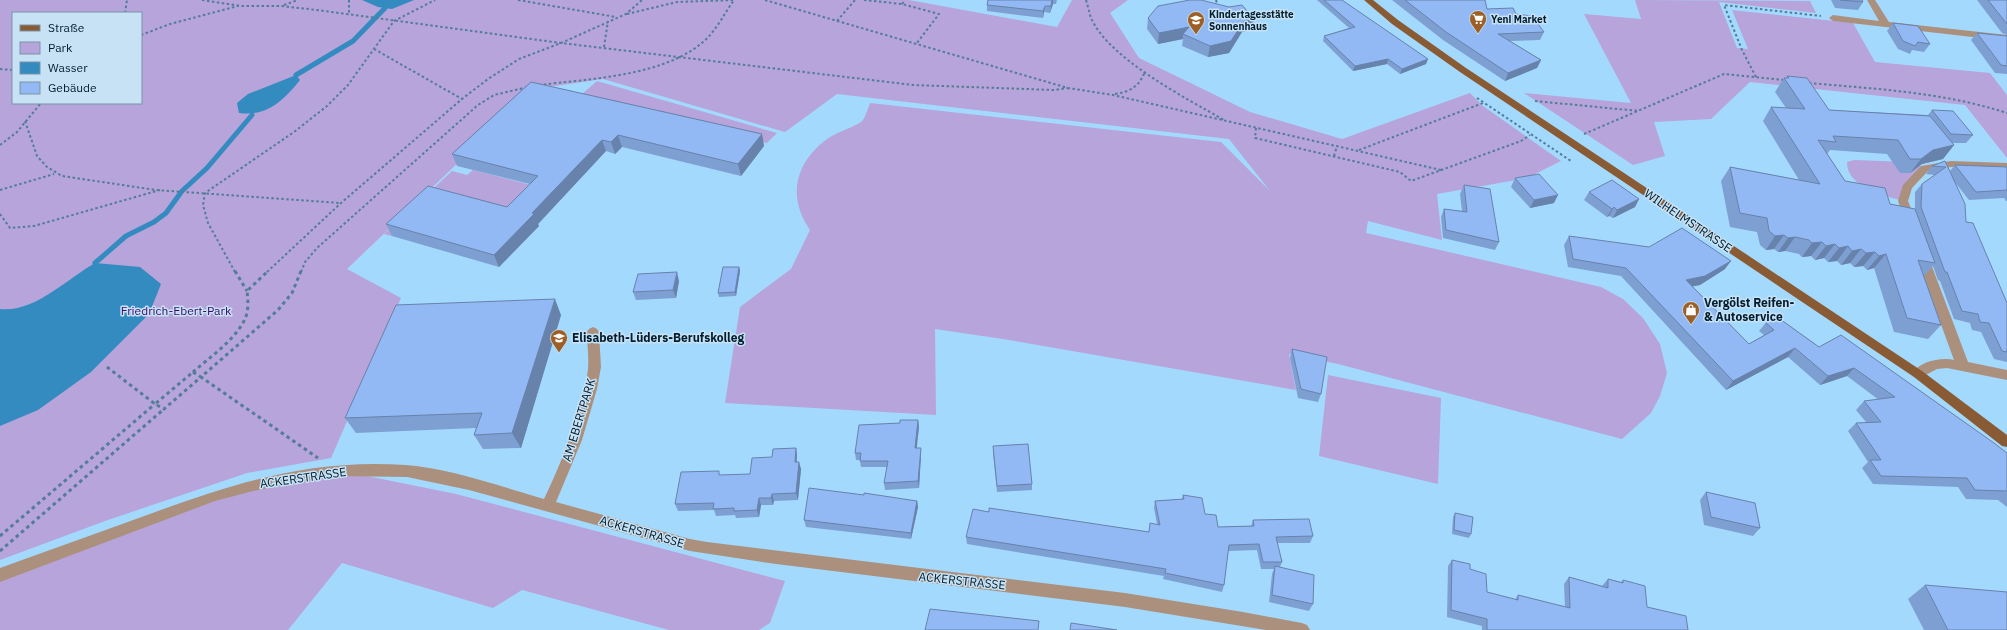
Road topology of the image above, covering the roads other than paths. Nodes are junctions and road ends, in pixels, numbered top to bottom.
1 (1368, 0) edge
2 (1871, 0) edge
3 (1833, 18) road end
4 (1886, 24) junction
5 (2007, 38) edge
6 (2007, 166) edge
7 (1913, 230) edge
8 (1918, 244) edge
9 (593, 332) dead end
10 (1963, 366) junction
11 (1918, 374) junction
12 (2007, 375) edge
13 (2007, 442) edge
14 (548, 505) junction
15 (0, 575) edge
16 (1302, 630) edge

1 - 11 main road, WILHELMSTRASSE
2 - 4 street
3 - 4 street
4 - 5 street
6 - 7 street
8 - 10 street
9 - 14 street, AM EBERTPARK
10 - 11 street
10 - 12 street
11 - 13 main road, WILHELMSTRASSE
14 - 15 street, ACKERSTRASSE
14 - 16 street, ACKERSTRASSE

